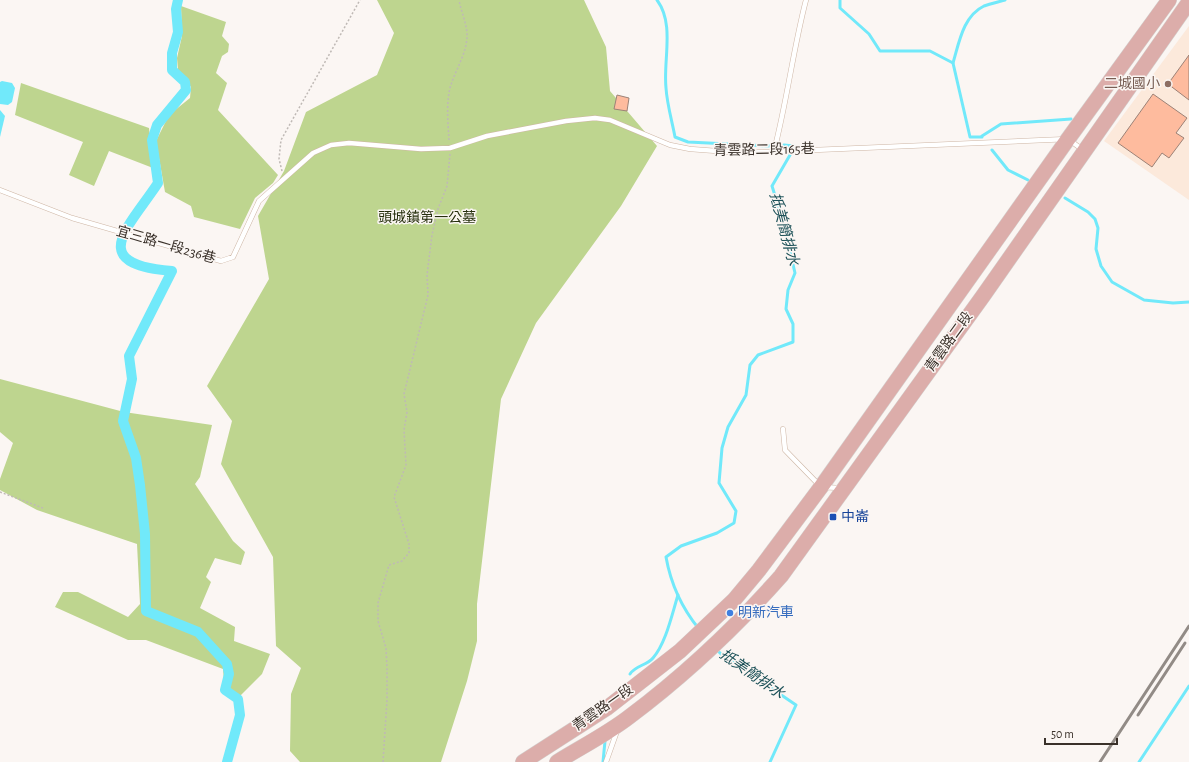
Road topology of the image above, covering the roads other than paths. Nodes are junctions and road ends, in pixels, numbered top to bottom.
1 (806, 0) edge
2 (1169, 0) edge
3 (1189, 2) edge
4 (1157, 17) junction
5 (1174, 29) junction
6 (1068, 139) junction
7 (450, 148) joint
8 (1084, 150) junction
9 (774, 151) junction
10 (0, 190) edge
11 (783, 429) dead end
12 (821, 487) junction
13 (844, 489) junction
14 (680, 651) joint
15 (692, 667) joint
16 (620, 723) junction
17 (523, 762) edge
18 (557, 762) edge
19 (606, 762) edge

1 - 9 lane
2 - 4 main road, 青雲路二段
3 - 5 main road, 青雲路二段
4 - 5 main road
4 - 6 main road, 青雲路二段
5 - 8 main road, 青雲路二段
6 - 8 lane
6 - 9 lane, 青雲路二段165巷
6 - 12 main road, 青雲路二段
7 - 9 lane, 青雲路二段165巷
7 - 10 lane, 宜三路一段236巷
8 - 13 main road, 青雲路二段
11 - 12 lane
12 - 13 lane
12 - 14 main road, 青雲路二段
13 - 15 main road, 青雲路二段
14 - 17 main road, 青雲路一段
15 - 16 main road, 青雲路一段
16 - 18 main road, 青雲路一段
16 - 19 lane

